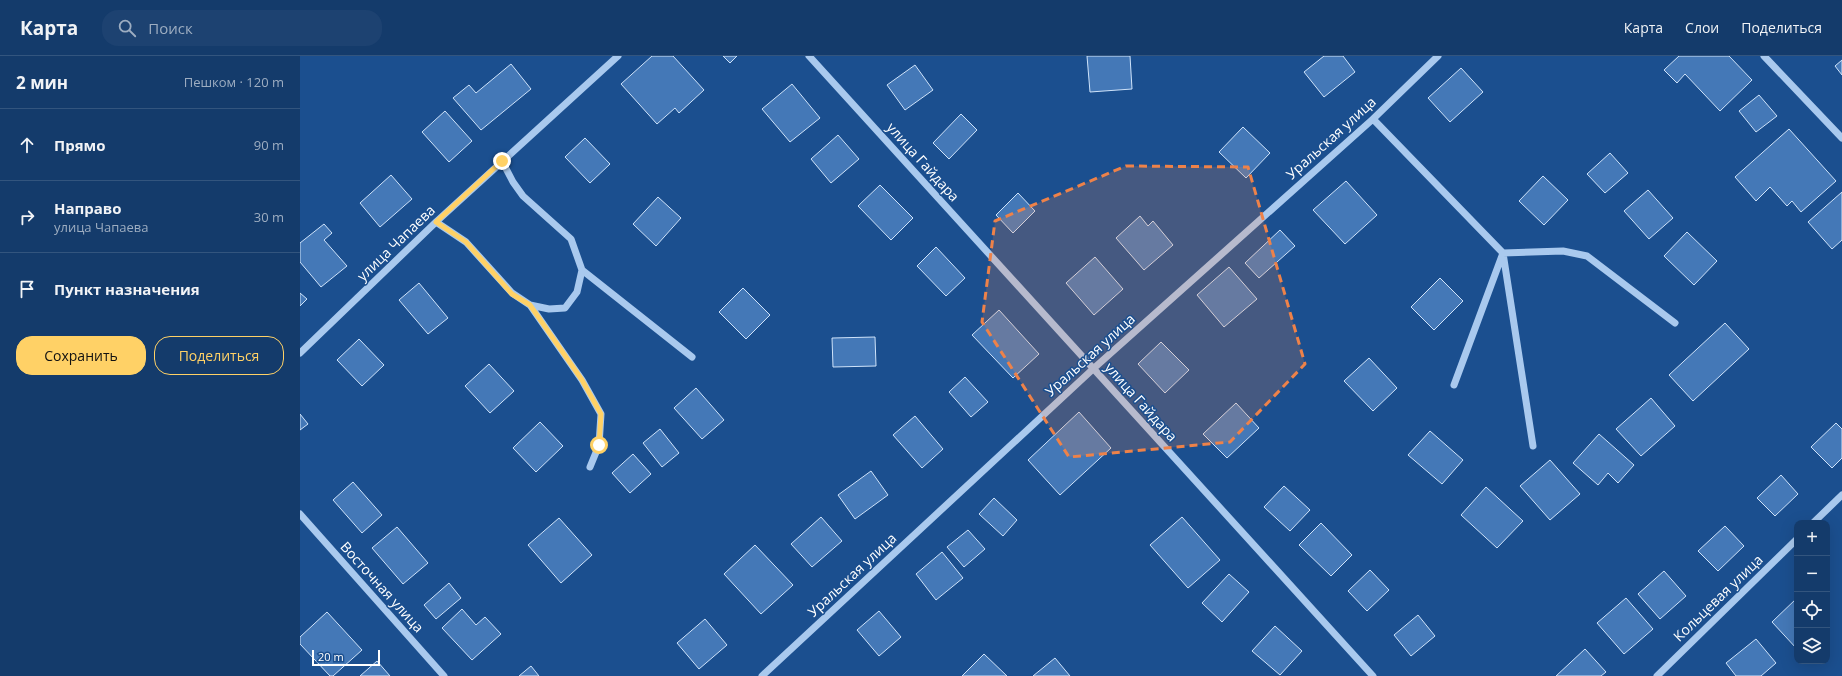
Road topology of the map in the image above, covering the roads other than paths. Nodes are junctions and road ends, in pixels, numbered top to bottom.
1 (618, 56) edge
2 (809, 56) edge
3 (1438, 56) edge
4 (1764, 56) edge
5 (1373, 119) junction
6 (1842, 138) edge
7 (502, 161) junction
8 (436, 222) junction
9 (1503, 253) junction
10 (582, 270) junction
11 (530, 305) junction
12 (1675, 323) dead end
13 (300, 353) edge
14 (692, 356) dead end
15 (1093, 369) junction
16 (1454, 385) dead end
17 (1533, 446) dead end
18 (590, 467) dead end
19 (1842, 495) edge
20 (300, 514) edge
21 (1816, 520) edge
22 (1794, 542) edge
23 (444, 676) edge
24 (762, 676) edge
25 (1373, 676) edge
26 (1658, 676) edge

1 - 7 street, улица Чапаева
2 - 15 street, улица Гайдара
3 - 5 street, Уральская улица
4 - 6 street
5 - 9 street
5 - 15 street, Уральская улица
7 - 8 street, улица Чапаева
7 - 10 street
8 - 11 street
8 - 13 street, улица Чапаева
9 - 12 street
9 - 16 street
9 - 17 street
10 - 11 street
10 - 14 street
11 - 18 street
15 - 24 street, Уральская улица
15 - 25 street, улица Гайдара
19 - 21 street
20 - 23 street, Восточная улица
22 - 26 street, Кольцевая улица

